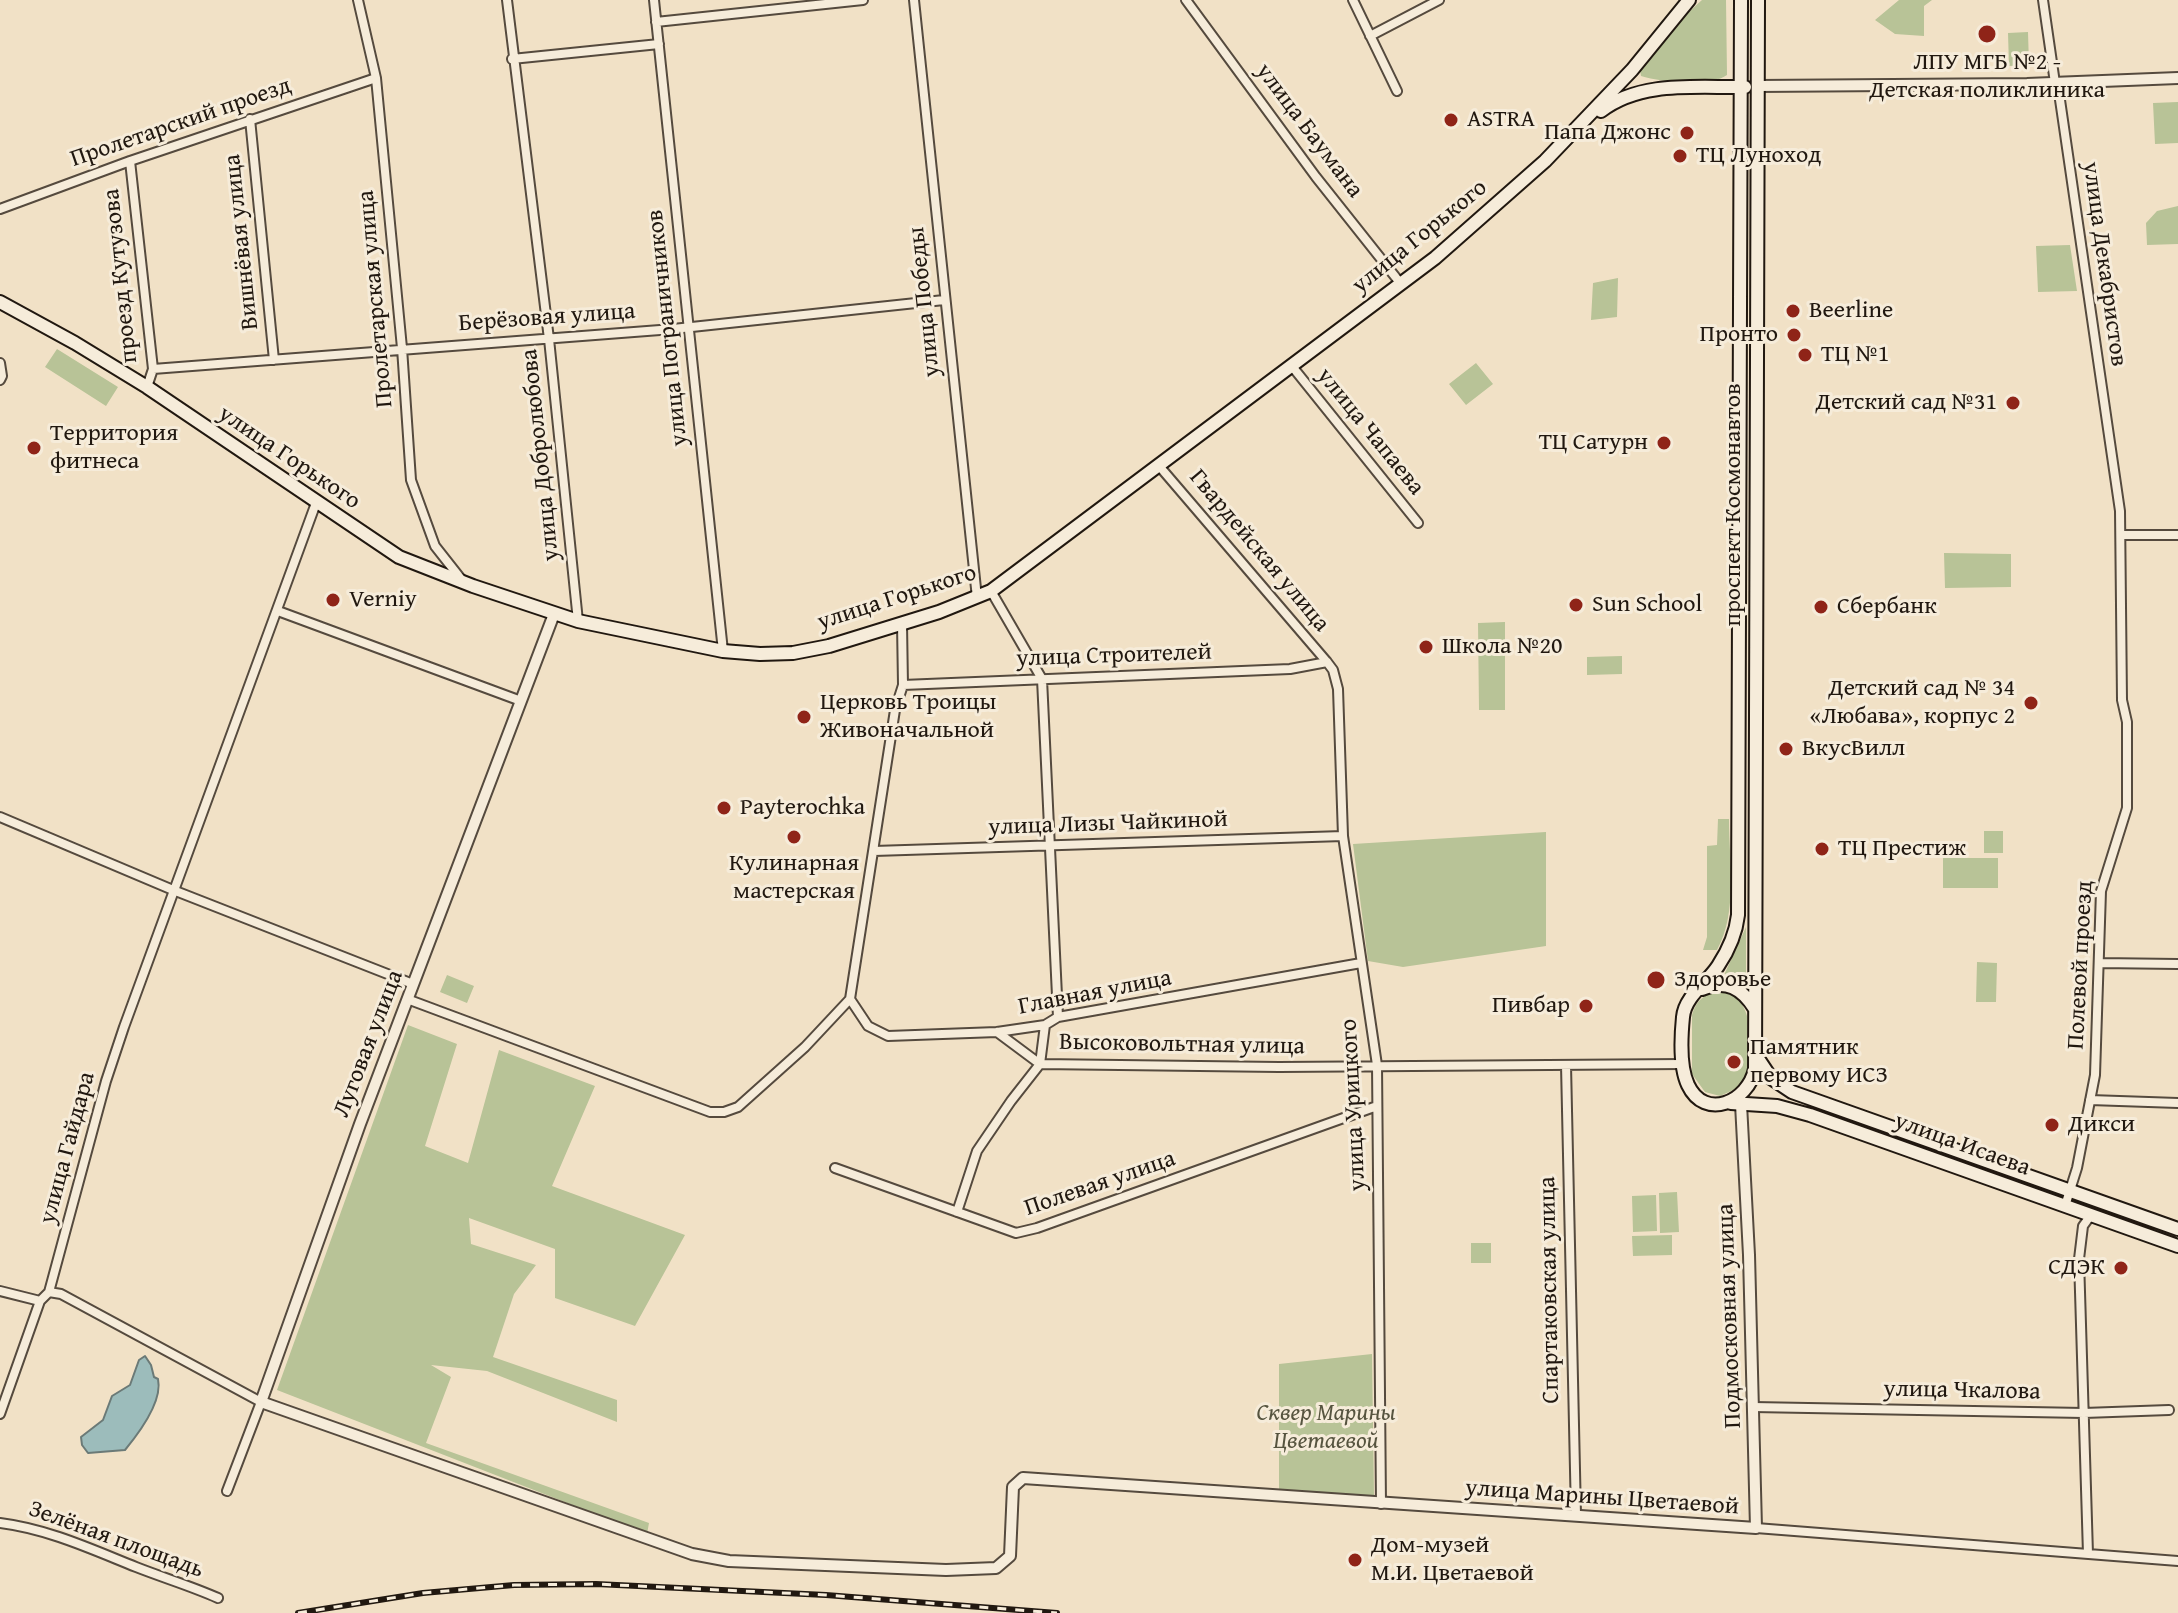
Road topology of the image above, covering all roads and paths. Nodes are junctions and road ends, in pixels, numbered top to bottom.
1 (358, 0) edge
2 (507, 0) edge
3 (654, 0) edge
4 (863, 0) edge
5 (914, 0) edge
6 (1186, 0) edge
7 (1353, 0) edge
8 (1439, 0) edge
9 (1689, 0) edge
10 (1741, 0) edge
11 (1758, 0) edge
12 (2043, 0) edge
13 (656, 22) junction
14 (1370, 36) junction
15 (659, 44) junction
16 (512, 59) junction
17 (1632, 70) junction
18 (376, 78) junction
19 (2178, 78) edge
20 (2055, 83) junction
21 (1757, 86) junction
22 (1740, 87) junction
23 (1651, 90) junction
24 (1397, 91) dead end
25 (250, 119) junction
26 (1570, 135) junction
27 (130, 161) junction
28 (0, 209) edge
29 (1401, 284) junction
30 (944, 300) junction
31 (0, 302) edge
32 (688, 327) junction
33 (549, 339) junction
34 (402, 348) junction
35 (274, 360) junction
36 (0, 363) edge
37 (1291, 365) junction
38 (153, 369) junction
39 (0, 380) edge
40 (147, 387) junction
41 (1160, 467) junction
42 (316, 503) junction
43 (1418, 523) dead end
44 (2121, 535) junction
45 (2178, 535) edge
46 (464, 583) junction
47 (991, 591) junction
48 (977, 599) junction
49 (278, 611) junction
50 (554, 614) junction
51 (578, 621) junction
52 (902, 624) junction
53 (723, 651) junction
54 (1327, 662) junction
55 (1042, 679) junction
56 (903, 685) junction
57 (521, 701) junction
58 (0, 817) edge
59 (1343, 836) junction
60 (1050, 847) junction
61 (874, 851) junction
62 (173, 890) junction
63 (1361, 963) junction
64 (2099, 963) junction
65 (2178, 964) edge
66 (413, 984) junction
67 (1699, 990) junction
68 (407, 999) junction
69 (850, 999) junction
70 (1755, 1009) junction
71 (1058, 1017) junction
72 (1045, 1025) junction
73 (997, 1032) junction
74 (1755, 1054) junction
75 (1040, 1064) junction
76 (1683, 1064) junction
77 (1377, 1065) junction
78 (1566, 1065) junction
79 (2090, 1100) junction
80 (2178, 1103) edge
81 (1734, 1104) junction
82 (1377, 1106) junction
83 (835, 1168) dead end
84 (2070, 1191) junction
85 (2065, 1206) junction
86 (957, 1212) junction
87 (2091, 1215) junction
88 (2178, 1229) edge
89 (2178, 1246) edge
90 (0, 1291) edge
91 (49, 1292) junction
92 (40, 1301) junction
93 (261, 1402) junction
94 (1753, 1407) junction
95 (2169, 1410) dead end
96 (2084, 1413) junction
97 (0, 1414) edge
98 (227, 1491) dead end
99 (1381, 1504) junction
100 (1576, 1515) junction
101 (0, 1523) edge
102 (1756, 1528) junction
103 (2088, 1554) junction
104 (2178, 1561) edge
105 (218, 1598) dead end

1 - 18 street, Пролетарская улица
2 - 16 street, улица Добролюбова
3 - 13 street, улица Пограничников
4 - 13 street
5 - 30 street, улица Победы
6 - 29 street, улица Баумана
7 - 14 street
8 - 14 street
9 - 17 main road
10 - 22 main road, проспект Космонавтов
11 - 21 main road, проспект Космонавтов
12 - 20 street, улица Декабристов
13 - 15 street, улица Пограничников
14 - 24 street
15 - 16 street
15 - 32 street, улица Пограничников
16 - 33 street, улица Добролюбова
17 - 23 main road
17 - 26 main road
18 - 25 street, Пролетарский проезд
18 - 34 street, Пролетарская улица
19 - 20 street
20 - 21 street
20 - 44 street, улица Декабристов
21 - 22 main road
21 - 70 main road, проспект Космонавтов
22 - 23 main road
22 - 67 main road, проспект Космонавтов
23 - 26 main road
25 - 27 street, Пролетарский проезд
25 - 35 street, Вишнёвая улица
26 - 29 main road, улица Горького
27 - 28 street, Пролетарский проезд
27 - 38 street, проезд Кутузова
29 - 37 main road, улица Горького
30 - 32 street, Берёзовая улица
30 - 48 street, улица Победы
31 - 40 main road, улица Горького
32 - 33 street, Берёзовая улица
32 - 53 street, улица Пограничников
33 - 34 street, Берёзовая улица
33 - 51 street, улица Добролюбова
34 - 35 street, Берёзовая улица
34 - 46 street, Пролетарская улица
35 - 38 street, Берёзовая улица
36 - 39 street
37 - 41 main road, улица Горького
37 - 43 street, улица Чапаева
38 - 40 street, проезд Кутузова
40 - 42 main road, улица Горького
41 - 47 main road, улица Горького
41 - 54 street, Гвардейская улица
42 - 46 main road, улица Горького
42 - 49 street, улица Гайдара
44 - 45 street
44 - 64 street, Полевой проезд
46 - 50 main road, улица Горького
47 - 48 main road, улица Горького
47 - 55 street
48 - 52 main road, улица Горького
49 - 57 street
49 - 62 street, улица Гайдара
50 - 51 main road, улица Горького
50 - 57 street, Луговая улица
51 - 53 main road, улица Горького
52 - 53 main road, улица Горького
52 - 56 street
54 - 55 street, улица Строителей
54 - 59 street, улица Урицкого
55 - 56 street, улица Строителей
55 - 60 street
56 - 61 street
57 - 66 street, Луговая улица
58 - 62 street
59 - 60 street, улица Лизы Чайкиной
59 - 63 street, улица Урицкого
60 - 61 street, улица Лизы Чайкиной
60 - 71 street
61 - 69 street
62 - 66 street
62 - 91 street, улица Гайдара
63 - 71 street, Главная улица
63 - 77 street, улица Урицкого
64 - 65 street
64 - 79 street, Полевой проезд
66 - 68 street, Луговая улица
67 - 70 main road
67 - 76 main road, проспект Космонавтов
68 - 69 street
68 - 93 street, Луговая улица
69 - 73 street, Главная улица
70 - 74 main road, проспект Космонавтов
71 - 72 street, Главная улица
72 - 73 street, Главная улица
72 - 75 street
73 - 75 street, Высоковольтная улица
74 - 81 main road, проспект Космонавтов
74 - 84 main road, улица Исаева
75 - 77 street, Высоковольтная улица
75 - 86 street
76 - 78 street
76 - 81 main road, проспект Космонавтов
77 - 78 street
77 - 82 street, улица Урицкого
78 - 100 street, Спартаковская улица
79 - 80 street
79 - 84 street, Полевой проезд
81 - 85 main road, улица Исаева
81 - 94 street, Подмосковная улица
82 - 86 street, Полевая улица
82 - 99 street, улица Урицкого
83 - 86 street, Полевая улица
84 - 85 street, Полевой проезд
84 - 88 main road, улица Исаева
85 - 87 main road, улица Исаева
87 - 89 main road, улица Исаева
87 - 96 street
90 - 92 street
91 - 92 street, улица Гайдара
91 - 93 street
92 - 97 street, улица Гайдара
93 - 98 street, Луговая улица
93 - 99 street, улица Марины Цветаевой
94 - 96 street, улица Чкалова
94 - 102 street, Подмосковная улица
95 - 96 street, улица Чкалова
96 - 103 street
99 - 100 street, улица Марины Цветаевой
100 - 102 street, улица Марины Цветаевой
101 - 105 street, Зелёная площадь
102 - 103 street, улица Марины Цветаевой
103 - 104 street, улица Марины Цветаевой

